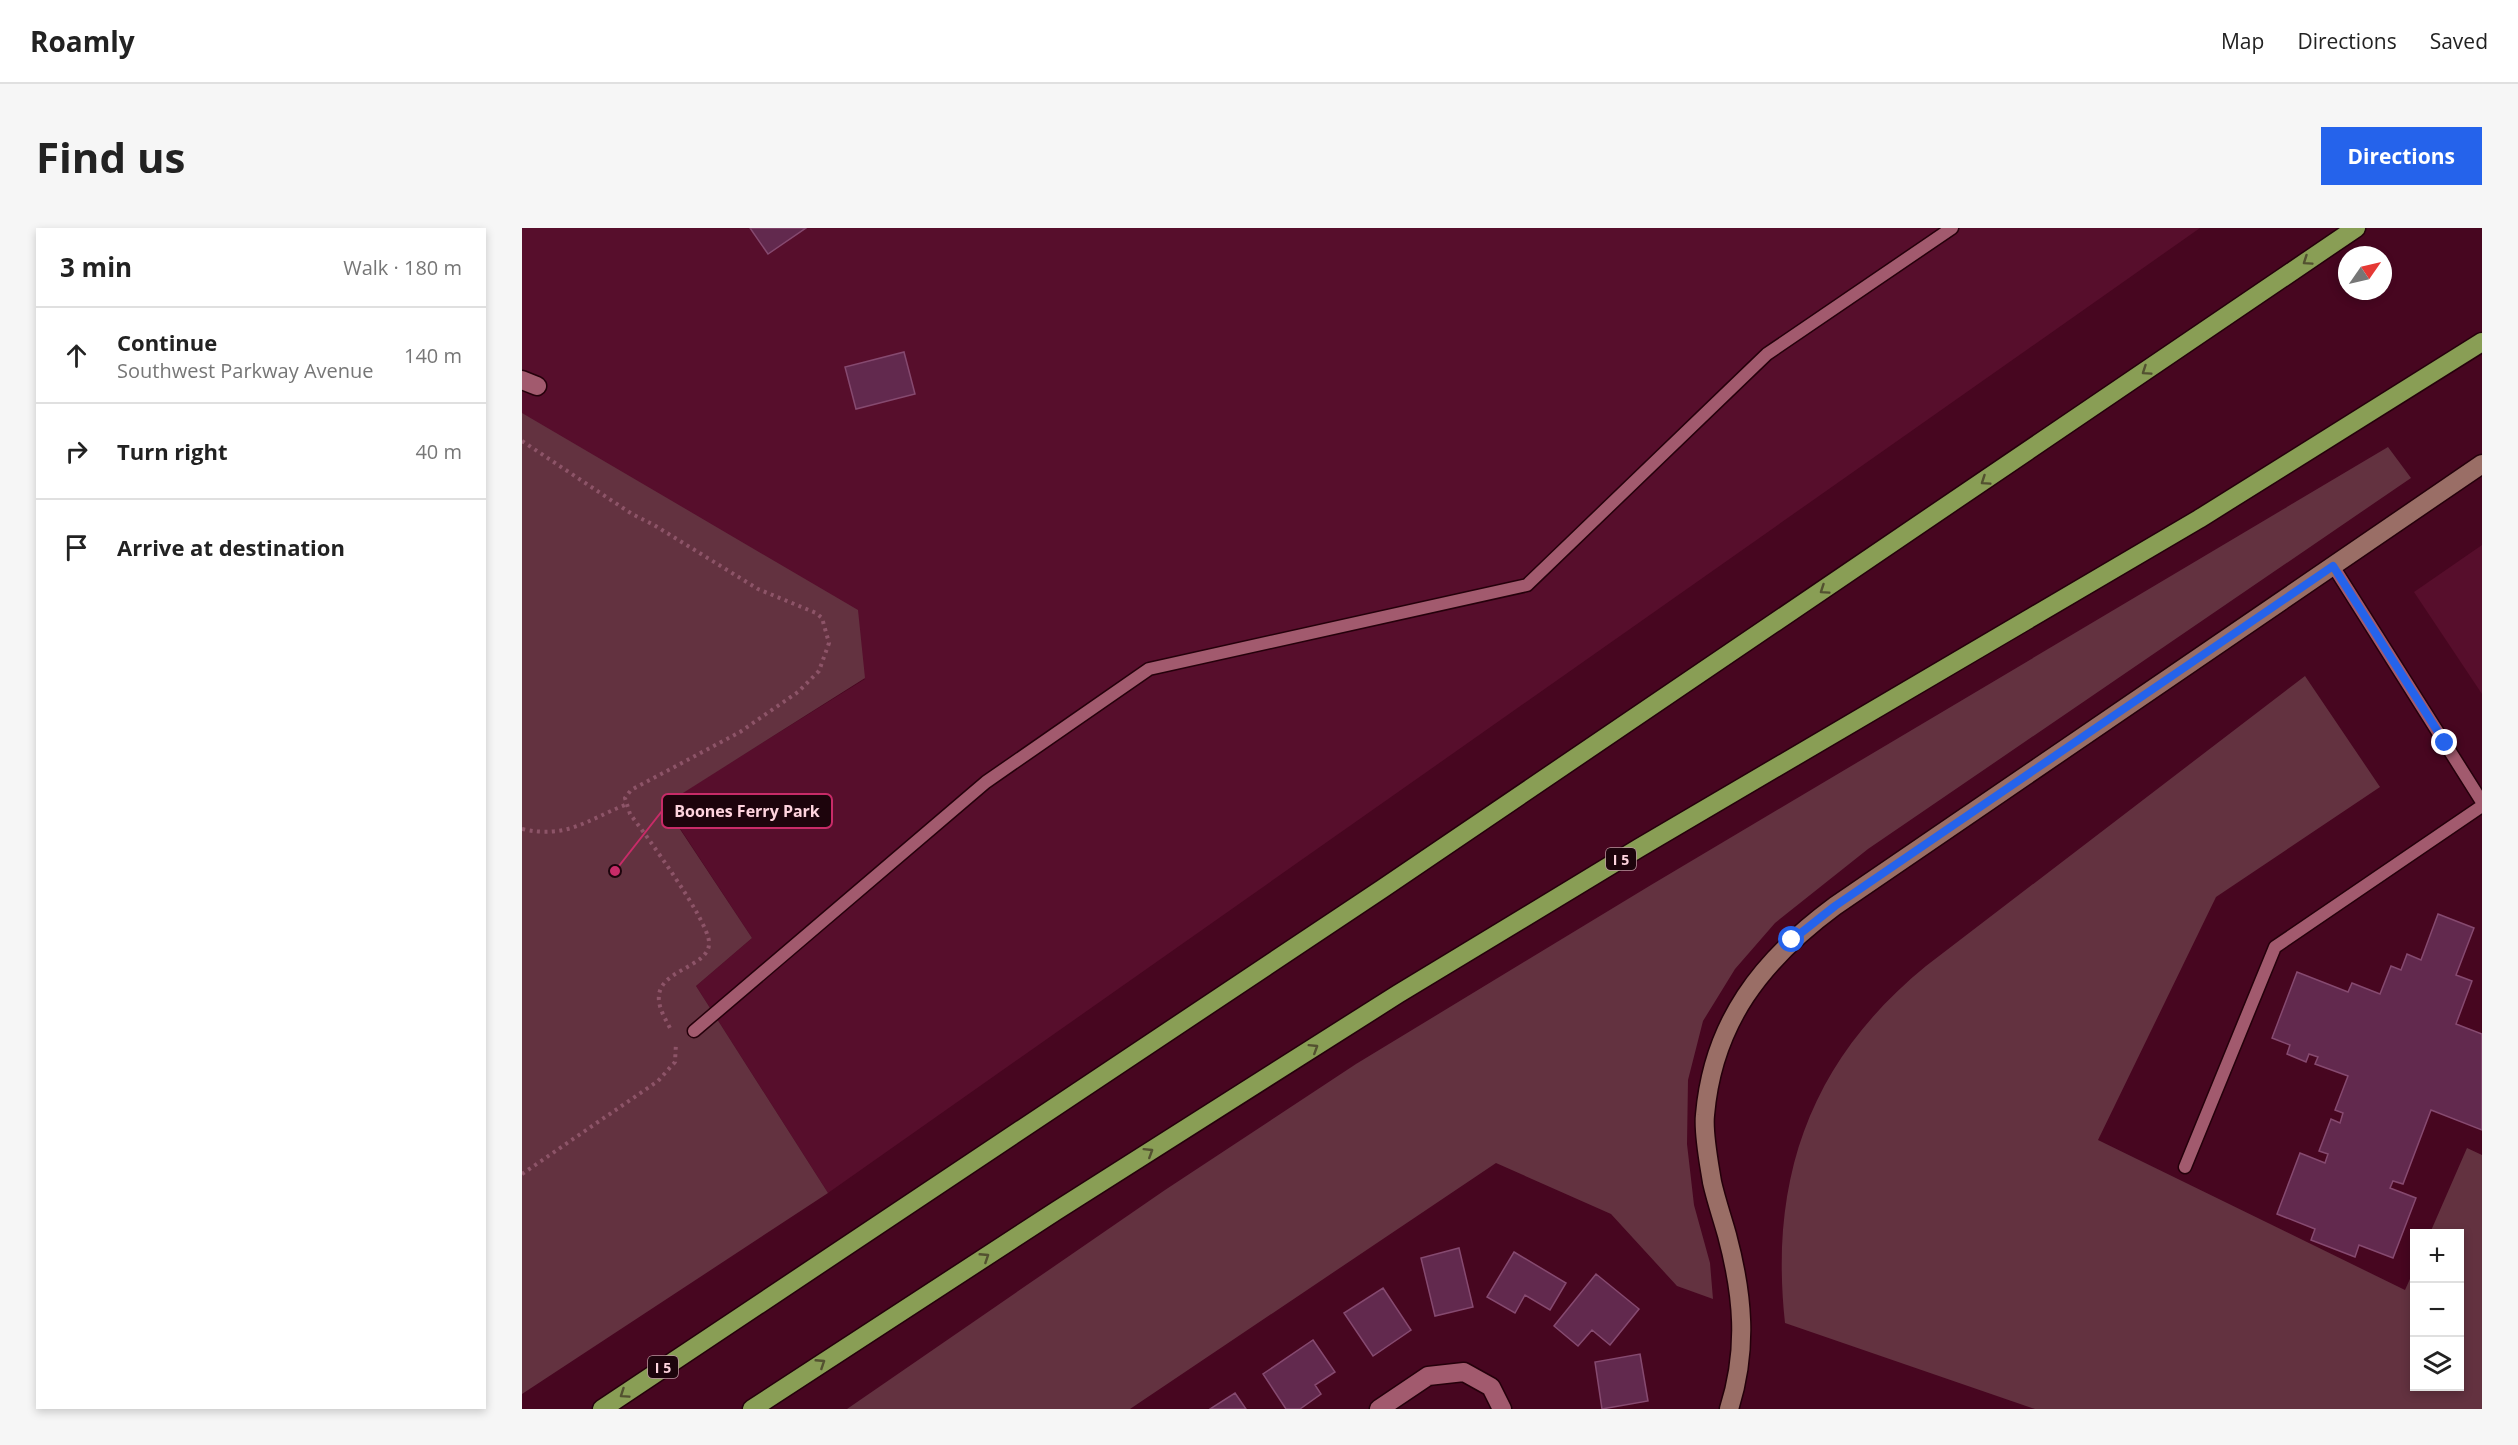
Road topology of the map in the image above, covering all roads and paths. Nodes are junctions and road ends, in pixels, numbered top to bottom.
1 (1952, 228) edge
2 (2356, 228) edge
3 (2482, 342) edge
4 (522, 441) edge
5 (2482, 464) edge
6 (2333, 566) junction
7 (2482, 804) edge
8 (625, 805) junction
9 (522, 829) edge
10 (694, 1031) dead end
11 (2185, 1167) dead end
12 (522, 1174) edge
13 (602, 1409) edge
14 (752, 1409) edge
15 (1379, 1409) edge
16 (1502, 1409) edge
17 (1729, 1409) edge

1 - 10 lane
2 -> 13 highway, I 5
14 -> 3 highway, I 5
4 - 8 path
5 - 6 street
6 - 7 lane
6 - 17 street
7 - 11 lane
8 - 9 path
8 - 12 path
15 - 16 street

